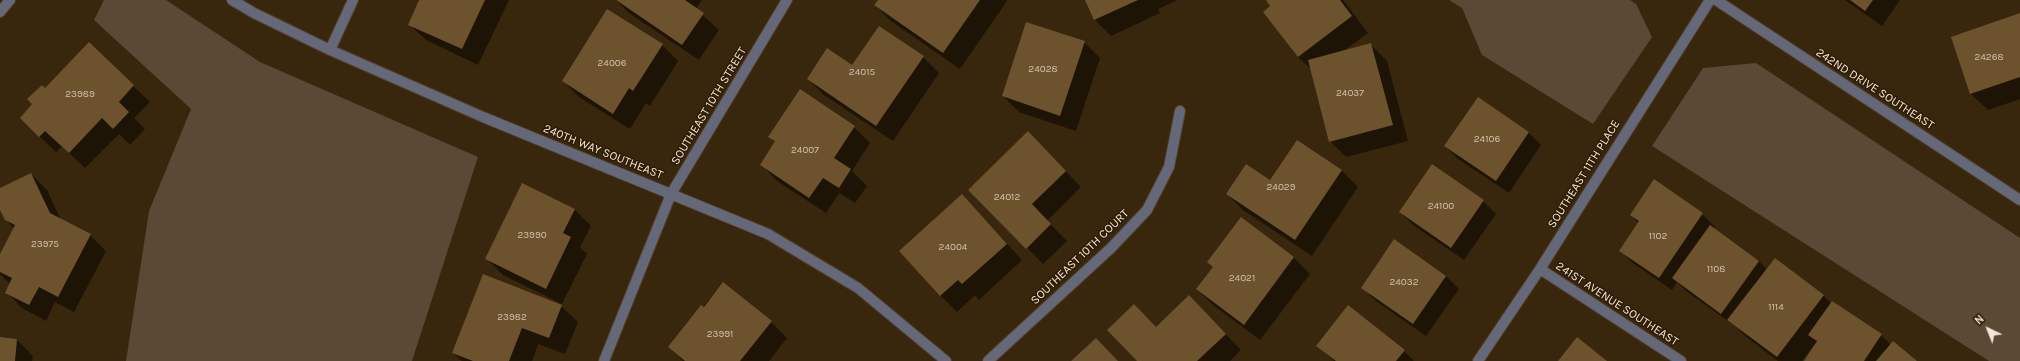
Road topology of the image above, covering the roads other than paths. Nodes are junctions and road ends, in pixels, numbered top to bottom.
1 (10, 0) edge
2 (232, 0) edge
3 (353, 0) edge
4 (787, 0) edge
5 (1710, 0) edge
6 (1716, 0) edge
7 (0, 12) edge
8 (330, 50) junction
9 (1180, 111) dead end
10 (671, 194) junction
11 (2020, 200) edge
12 (1540, 269) junction
13 (604, 361) edge
14 (946, 361) edge
15 (988, 361) edge
16 (1478, 361) edge
17 (1681, 361) edge

1 - 7 street
2 - 8 street, 240TH WAY SOUTHEAST
3 - 8 street
4 - 10 street, SOUTHEAST 10TH STREET
5 - 12 street, SOUTHEAST 11TH PLACE
6 - 11 street, 242ND DRIVE SOUTHEAST
8 - 10 street, 240TH WAY SOUTHEAST
9 - 15 street, SOUTHEAST 10TH COURT
10 - 13 street, SOUTHEAST 10TH STREET
10 - 14 street, 240TH WAY SOUTHEAST
12 - 16 street, SOUTHEAST 11TH PLACE
12 - 17 street, 241ST AVENUE SOUTHEAST

